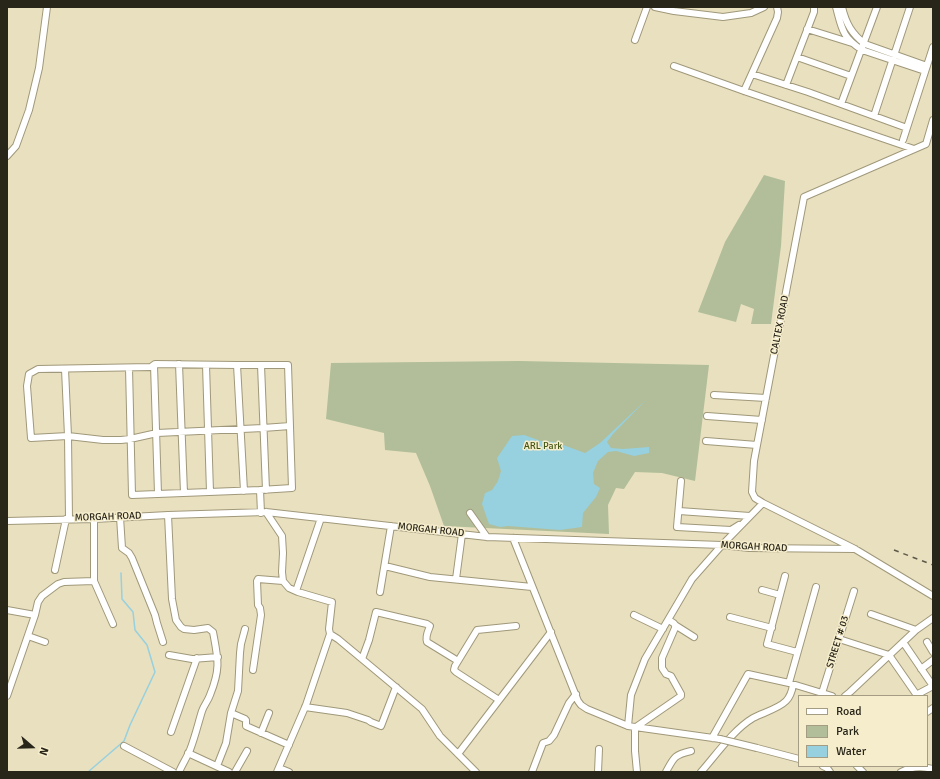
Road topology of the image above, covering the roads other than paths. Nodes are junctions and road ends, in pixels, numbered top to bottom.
1 (47, 7) edge
2 (647, 7) edge
3 (659, 7) edge
4 (764, 7) edge
5 (777, 7) edge
6 (814, 7) edge
7 (836, 7) edge
8 (842, 7) edge
9 (877, 7) edge
10 (910, 7) edge
11 (749, 10) edge
12 (808, 29) junction
13 (635, 40) dead end
14 (853, 44) junction
15 (862, 46) junction
16 (933, 48) edge
17 (797, 57) junction
18 (893, 57) junction
19 (674, 66) dead end
20 (926, 68) junction
21 (752, 74) junction
22 (851, 76) junction
23 (786, 85) junction
24 (744, 91) junction
25 (841, 104) junction
26 (874, 116) junction
27 (933, 120) edge
28 (907, 128) junction
29 (903, 140) dead end
30 (914, 149) junction
31 (7, 156) edge
32 (179, 364) junction
33 (154, 365) junction
34 (206, 365) junction
35 (236, 365) junction
36 (261, 365) junction
37 (65, 368) junction
38 (129, 368) junction
39 (714, 395) dead end
40 (766, 398) junction
41 (707, 416) dead end
42 (762, 420) junction
43 (290, 426) junction
44 (263, 428) junction
45 (240, 429) junction
46 (208, 431) junction
47 (182, 432) junction
48 (157, 433) junction
49 (68, 436) junction
50 (130, 439) junction
51 (706, 441) dead end
52 (757, 445) junction
53 (681, 481) dead end
54 (263, 490) junction
55 (244, 491) junction
56 (210, 492) junction
57 (184, 493) junction
58 (158, 494) junction
59 (763, 503) junction
60 (679, 511) junction
61 (264, 512) junction
62 (470, 512) dead end
63 (168, 515) junction
64 (750, 516) junction
65 (120, 517) junction
66 (321, 518) junction
67 (67, 519) junction
68 (94, 519) junction
69 (7, 521) edge
70 (743, 523) junction
71 (391, 526) junction
72 (462, 534) junction
73 (487, 537) junction
74 (513, 538) junction
75 (722, 545) junction
76 (855, 549) junction
77 (385, 566) junction
78 (55, 570) dead end
79 (785, 576) dead end
80 (456, 579) junction
81 (94, 581) junction
82 (283, 581) junction
83 (532, 587) junction
84 (816, 587) dead end
85 (762, 590) dead end
86 (296, 591) junction
87 (854, 591) dead end
88 (380, 592) dead end
89 (780, 595) junction
90 (933, 596) edge
91 (7, 610) edge
92 (871, 614) dead end
93 (35, 615) junction
94 (634, 615) dead end
95 (730, 617) dead end
96 (933, 618) edge
97 (668, 620) junction
98 (113, 624) dead end
99 (676, 625) junction
100 (516, 626) dead end
101 (772, 628) junction
102 (245, 629) dead end
103 (663, 629) junction
104 (916, 630) junction
105 (551, 632) junction
106 (330, 634) junction
107 (28, 636) junction
108 (694, 637) dead end
109 (839, 639) junction
110 (45, 642) dead end
111 (163, 642) dead end
112 (903, 642) junction
113 (927, 642) dead end
114 (797, 652) junction
115 (933, 652) edge
116 (170, 655) dead end
117 (889, 655) junction
118 (218, 657) junction
119 (197, 658) junction
120 (362, 659) junction
121 (933, 660) edge
122 (458, 661) junction
123 (921, 669) junction
124 (253, 670) dead end
125 (791, 684) junction
126 (396, 687) junction
127 (822, 693) junction
128 (576, 694) junction
129 (829, 695) edge
130 (849, 695) edge
131 (914, 695) edge
132 (7, 696) edge
133 (499, 700) junction
134 (305, 707) junction
135 (268, 712) dead end
136 (231, 714) junction
137 (633, 727) junction
138 (170, 732) dead end
139 (261, 733) junction
140 (712, 738) junction
141 (289, 745) junction
142 (124, 746) dead end
143 (600, 749) dead end
144 (247, 751) dead end
145 (691, 751) dead end
146 (188, 753) junction
147 (458, 754) junction
148 (798, 759) edge
149 (217, 766) junction
150 (933, 769) edge
151 (278, 770) edge
152 (173, 772) edge
153 (179, 772) edge
154 (229, 772) edge
155 (235, 772) edge
156 (289, 772) edge
157 (476, 772) edge
158 (532, 772) edge
159 (598, 772) edge
160 (637, 772) edge
161 (666, 772) edge
162 (701, 772) edge
163 (901, 772) edge

1 - 31 street
2 - 13 street
3 - 11 street
4 - 11 street
5 - 21 street
6 - 12 street
7 - 14 street
8 - 15 street
9 - 15 street
10 - 18 street
12 - 14 street
12 - 17 street
14 - 15 street
15 - 18 street
15 - 22 street
16 - 20 street
17 - 22 street
17 - 23 street
18 - 20 street
18 - 26 street
19 - 24 street
20 - 28 street
21 - 23 street
21 - 24 street
22 - 25 street
23 - 25 street
24 - 30 street
25 - 26 street
26 - 28 street
27 - 30 street, CALTEX ROAD
28 - 29 street
30 - 40 street, CALTEX ROAD
32 - 33 street
32 - 34 street
32 - 47 street
33 - 38 street
33 - 48 street
34 - 35 street
34 - 46 street
35 - 36 street
35 - 45 street
36 - 43 street
36 - 44 street
37 - 38 street
37 - 49 street
37 - 49 street
38 - 50 street
39 - 40 street
40 - 42 street, CALTEX ROAD
41 - 42 street
42 - 52 street, CALTEX ROAD
43 - 44 street
43 - 54 street
44 - 45 street
44 - 54 street
45 - 46 street
45 - 55 street
46 - 47 street
46 - 56 street
47 - 48 street
47 - 57 street
48 - 50 street
48 - 58 street
49 - 50 street
49 - 67 street
50 - 58 street
51 - 52 street
52 - 59 street, CALTEX ROAD
53 - 60 street
54 - 55 street
54 - 61 street
55 - 56 street
56 - 57 street
57 - 58 street
59 - 64 street
59 - 76 street, CALTEX ROAD
60 - 64 street
60 - 70 street
61 - 63 street, MORGAH ROAD
61 - 66 street, MORGAH ROAD
61 - 82 street
62 - 73 street
63 - 65 street, MORGAH ROAD
63 - 118 street
64 - 70 street
65 - 68 street, MORGAH ROAD
65 - 111 street
66 - 71 street, MORGAH ROAD
66 - 86 street
67 - 68 street, MORGAH ROAD
67 - 69 street, MORGAH ROAD
67 - 78 street
68 - 81 street
70 - 75 street
71 - 72 street, MORGAH ROAD
71 - 77 street
72 - 73 street, MORGAH ROAD
72 - 80 street
73 - 74 street, MORGAH ROAD
74 - 75 street, MORGAH ROAD
74 - 83 street
75 - 76 street, MORGAH ROAD
75 - 97 street
76 - 90 street, CALTEX ROAD
77 - 80 street
77 - 88 street
79 - 89 street
80 - 83 street
81 - 93 street
81 - 98 street
82 - 86 street
82 - 124 street
83 - 105 street
84 - 114 street
85 - 89 street
86 - 106 street
87 - 109 street, STREET # 03
89 - 101 street
91 - 93 street
92 - 104 street
93 - 107 street
94 - 103 street
95 - 101 street
96 - 104 street
97 - 99 street
97 - 103 street
99 - 108 street
99 - 137 street
100 - 122 street
101 - 114 street
102 - 136 street
103 - 137 street
104 - 112 street
105 - 128 street
105 - 133 street
106 - 120 street
106 - 134 street
107 - 110 street
107 - 132 street
109 - 117 street
109 - 127 street, STREET # 03
112 - 117 street
112 - 123 street
113 - 115 street
114 - 125 street
116 - 119 street
117 - 130 street
117 - 131 street
118 - 119 street
118 - 146 street
119 - 138 street
120 - 122 street
120 - 126 street
121 - 123 street
122 - 133 street
123 - 131 street
125 - 127 street
125 - 140 street
125 - 162 street
126 - 134 street
126 - 147 street
127 - 129 street
128 - 137 street
128 - 158 street
133 - 147 street
134 - 141 street
135 - 139 street
136 - 139 street
136 - 149 street
137 - 140 street
137 - 160 street
139 - 141 street
140 - 148 street, bridge
141 - 151 street
142 - 152 street
143 - 159 street
144 - 155 street
145 - 161 street
146 - 149 street
146 - 153 street
147 - 157 street
149 - 154 street
150 - 163 street
151 - 156 street

